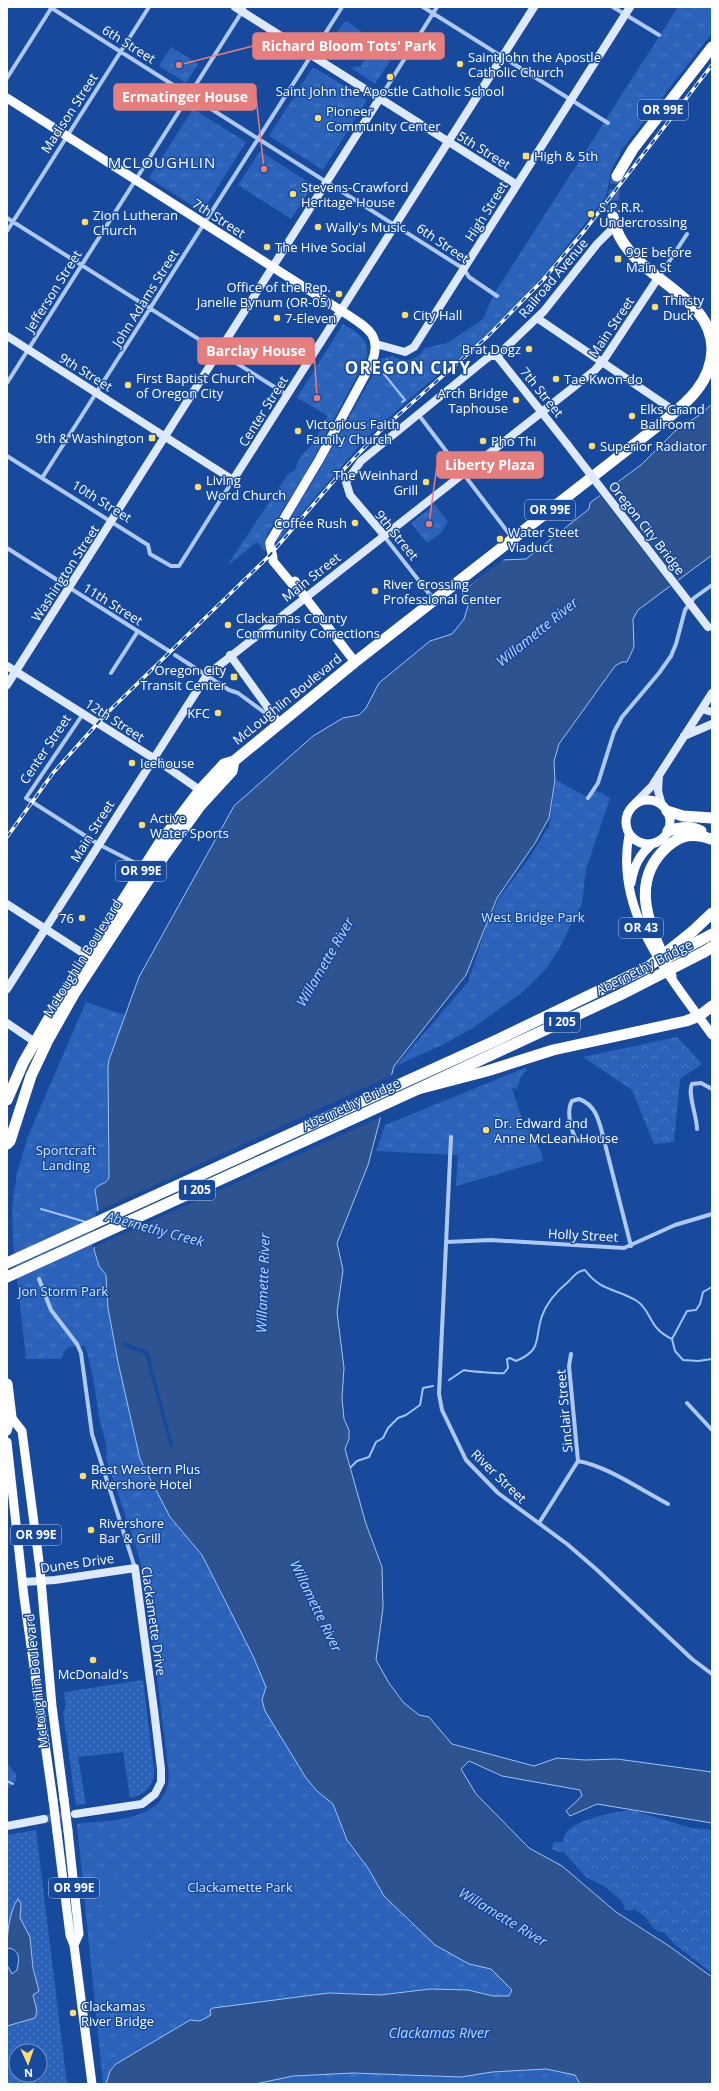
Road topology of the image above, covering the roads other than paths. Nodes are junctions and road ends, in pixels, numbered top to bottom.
1 (51, 7) edge
2 (149, 7) edge
3 (342, 7) edge
4 (423, 7) edge
5 (437, 7) edge
6 (534, 7) edge
7 (613, 7) edge
8 (630, 7) edge
9 (241, 8) edge
10 (433, 13) junction
11 (625, 14) junction
12 (659, 35) dead end
13 (712, 47) edge
14 (120, 53) junction
15 (311, 55) junction
16 (502, 57) junction
17 (7, 78) edge
18 (189, 96) junction
19 (7, 98) edge
20 (380, 98) junction
21 (571, 100) junction
22 (608, 123) dead end
23 (67, 135) junction
24 (258, 140) junction
25 (448, 141) junction
26 (617, 176) tunnel mouth
27 (136, 180) junction
28 (327, 182) junction
29 (517, 184) junction
30 (7, 218) edge
31 (614, 221) joint
32 (13, 222) junction
33 (204, 223) junction
34 (395, 226) junction
35 (7, 231) edge
36 (687, 234) dead end
37 (81, 265) junction
38 (272, 268) junction
39 (464, 269) junction
40 (658, 278) junction
41 (497, 296) dead end
42 (151, 309) junction
43 (341, 310) junction
44 (537, 318) junction
45 (7, 336) edge
46 (376, 344) junction
47 (28, 350) junction
48 (219, 352) junction
49 (497, 356) junction
50 (603, 362) junction
51 (7, 383) edge
52 (97, 393) junction
53 (287, 395) junction
54 (542, 412) junction
55 (676, 412) junction
56 (418, 414) junction
57 (165, 437) junction
58 (567, 444) joint
59 (7, 456) edge
60 (463, 474) junction
61 (42, 478) junction
62 (233, 480) junction
63 (346, 482) joint
64 (111, 522) junction
65 (384, 535) junction
66 (513, 539) junction
67 (7, 548) edge
68 (180, 566) joint
69 (712, 585) edge
70 (70, 588) junction
71 (304, 597) junction
72 (436, 600) junction
73 (710, 630) edge
74 (138, 631) junction
75 (169, 651) dead end
76 (175, 655) dead end
77 (230, 655) junction
78 (355, 662) junction
79 (7, 666) edge
80 (16, 672) junction
81 (111, 673) dead end
82 (207, 675) junction
83 (7, 685) edge
84 (712, 693) edge
85 (702, 709) junction
86 (712, 712) edge
87 (83, 714) junction
88 (279, 722) junction
89 (712, 724) edge
90 (684, 737) junction
91 (152, 758) junction
92 (659, 775) junction
93 (204, 793) junction
94 (588, 798) dead end
95 (636, 803) junction
96 (664, 808) junction
97 (712, 818) edge
98 (668, 831) junction
99 (629, 835) junction
100 (712, 840) edge
101 (98, 844) junction
102 (652, 844) junction
103 (143, 868) junction
104 (630, 886) junction
105 (7, 904) edge
106 (712, 913) edge
107 (46, 929) junction
108 (712, 934) edge
109 (708, 949) edge
110 (91, 958) junction
111 (648, 967) junction
112 (671, 976) junction
113 (7, 990) edge
114 (712, 1006) edge
115 (699, 1016) junction
116 (7, 1023) edge
117 (712, 1035) edge
118 (35, 1042) junction
119 (418, 1089) junction
120 (712, 1089) edge
121 (7, 1100) edge
122 (697, 1129) dead end
123 (603, 1136) junction
124 (451, 1137) dead end
125 (7, 1144) edge
126 (712, 1214) edge
127 (447, 1242) junction
128 (631, 1246) junction
129 (7, 1263) edge
130 (7, 1277) edge
131 (39, 1279) dead end
132 (571, 1354) dead end
133 (7, 1384) edge
134 (687, 1402) dead end
135 (8, 1417) edge
136 (712, 1430) edge
137 (7, 1431) edge
138 (7, 1442) edge
139 (578, 1461) junction
140 (668, 1504) dead end
141 (539, 1524) junction
142 (135, 1568) junction
143 (40, 1581) junction
144 (23, 1582) junction
145 (712, 1674) edge
146 (75, 1814) tunnel mouth
147 (44, 1819) tunnel mouth
148 (7, 1826) edge
149 (74, 1945) junction
150 (92, 2084) edge

1 - 14 street, 6th Street
1 - 17 street
2 - 14 street, Madison Street
3 - 15 street, John Adams Street
4 - 10 street
5 - 10 street, Washington Street
6 - 16 street, Center Street
7 - 11 street
8 - 11 street, High Street
9 - 15 street, 5th Street
9 - 18 street, Jefferson Street
10 - 16 street
10 - 20 street, Washington Street
11 - 12 street
11 - 21 street, High Street
13 - 26 highway, OR 99E
14 - 18 street, 6th Street
14 - 23 street, Madison Street
15 - 20 street, 5th Street
15 - 24 street, John Adams Street
16 - 21 street
16 - 25 street, Center Street
18 - 24 street, 6th Street
18 - 27 street, Jefferson Street
19 - 23 main road, 7th Street
20 - 25 street, 5th Street
20 - 28 street, Washington Street
21 - 22 street
21 - 29 street, High Street
23 - 27 main road, 7th Street
23 - 32 street, Madison Street
24 - 28 street, 6th Street
24 - 33 street, John Adams Street
25 - 29 street, 5th Street
25 - 34 street, Center Street
27 - 33 main road, 7th Street
27 - 37 street, Jefferson Street
28 - 34 street, 6th Street
28 - 38 street, Washington Street
29 - 39 street, High Street
30 - 32 street
31 - 40 highway, McLoughlin Boulevard / OR 99E
31 - 44 street, Railroad Avenue
32 - 35 street, Madison Street
32 - 37 street
33 - 38 main road, 7th Street
33 - 42 street, John Adams Street
34 - 39 street, 6th Street
34 - 43 street, Center Street
36 - 40 street, Main Street
37 - 42 street
37 - 47 street, Jefferson Street
38 - 43 main road, 7th Street
38 - 48 street, Washington Street
39 - 41 street, 6th Street
39 - 46 street, High Street
40 - 50 street, Main Street
40 - 55 highway, McLoughlin Boulevard / OR 99E
42 - 48 street
42 - 52 street, John Adams Street
43 - 46 main road, 7th Street
43 - 53 street, Center Street
44 - 49 street, Railroad Avenue
44 - 50 street
45 - 47 street, 9th Street
46 - 71 main road
47 - 51 street, Jefferson Street
47 - 52 street, 9th Street
48 - 53 street
48 - 57 street, Washington Street
49 - 54 street, 7th Street
49 - 56 street, Railroad Avenue
50 - 54 street, Main Street
50 - 55 street
52 - 57 street, 9th Street
52 - 61 street, John Adams Street
53 - 62 street, Center Street
54 - 58 street, 7th Street
54 - 60 street, Main Street
55 - 66 highway, McLoughlin Boulevard / OR 99E
56 - 60 street
56 - 63 street, Railroad Avenue
57 - 62 street, 9th Street
57 - 64 street, Washington Street
58 - 73 street, Oregon City Bridge, bridge
59 - 61 street, 10th Street
60 - 65 street, Main Street
60 - 66 street
61 - 64 street, 10th Street
62 - 68 street, Center Street
63 - 65 street, 9th Street
64 - 68 street, 10th Street
64 - 70 street, Washington Street
65 - 71 street, Main Street
65 - 72 street, 9th Street
66 - 72 highway, McLoughlin Boulevard / OR 99E
67 - 70 street, 11th Street
69 - 94 street
70 - 74 street, 11th Street
70 - 80 street, Washington Street
71 - 77 street, Main Street
71 - 78 main road
72 - 78 highway, McLoughlin Boulevard / OR 99E
74 - 75 street, 11th Street
74 - 81 street
76 - 82 street
77 - 82 street, Main Street
77 - 88 street
78 - 88 highway, McLoughlin Boulevard / OR 99E
79 - 80 street, 12th Street
80 - 83 street, Washington Street
80 - 87 street, 12th Street
82 - 88 street
82 - 91 street, Main Street
84 - 85 street, OR 43
85 - 86 street
85 - 90 street, OR 43
87 - 91 street, 12th Street
87 - 101 street, Center Street
88 - 93 highway, McLoughlin Boulevard / OR 99E
89 - 90 street
90 - 92 street, OR 43
91 - 93 street, 12th Street
91 - 101 street, Main Street
92 - 95 street, OR 43
92 - 96 street
93 - 103 highway, McLoughlin Boulevard / OR 99E
93 - 110 highway, McLoughlin Boulevard / OR 99E
95 - 96 main road
95 - 99 main road, OR 43
96 - 97 highway
96 - 98 main road
98 - 100 highway
98 - 102 main road, OR 43
99 - 102 main road
99 - 104 main road, OR 43
100 - 112 highway
101 - 103 street
101 - 107 street, Main Street
102 - 104 main road, OR 43
103 - 110 highway, McLoughlin Boulevard / OR 99E
104 - 112 main road, OR 43
105 - 107 street
106 - 111 highway, bridge
107 - 110 street
107 - 113 street, Main Street
108 - 111 highway, Abernethy Bridge / I 205, bridge
109 - 119 highway, Abernethy Bridge / I 205, bridge
110 - 118 highway, McLoughlin Boulevard / OR 99E
110 - 125 highway, McLoughlin Boulevard / OR 99E
111 - 129 highway, Abernethy Bridge / I 205
112 - 115 main road, OR 43
114 - 115 highway
115 - 117 main road, OR 43
115 - 119 highway, bridge
116 - 118 street
118 - 121 highway, McLoughlin Boulevard / OR 99E
119 - 130 highway, Abernethy Bridge / I 205
120 - 122 street
123 - 123 street
123 - 128 street
124 - 127 street, River Street
126 - 128 street, Holly Street
127 - 128 street, Holly Street
127 - 141 street, River Street
131 - 142 street, Clackamette Drive
132 - 139 street, Sinclair Street
133 - 135 highway, McLoughlin Boulevard / OR 99E
134 - 136 street
135 - 137 main road, McLoughlin Boulevard / OR 99E
135 - 143 main road, McLoughlin Boulevard / OR 99E
138 - 144 main road, McLoughlin Boulevard / OR 99E
139 - 140 street, Sinclair Street
139 - 141 street
141 - 145 street, River Street
142 - 143 street, Dunes Drive
142 - 146 street, Clackamette Drive
143 - 144 street, Dunes Drive
143 - 149 main road, McLoughlin Boulevard / OR 99E, bridge
144 - 149 main road, McLoughlin Boulevard / OR 99E, bridge
147 - 148 street
149 - 150 main road, McLoughlin Boulevard / OR 99E

